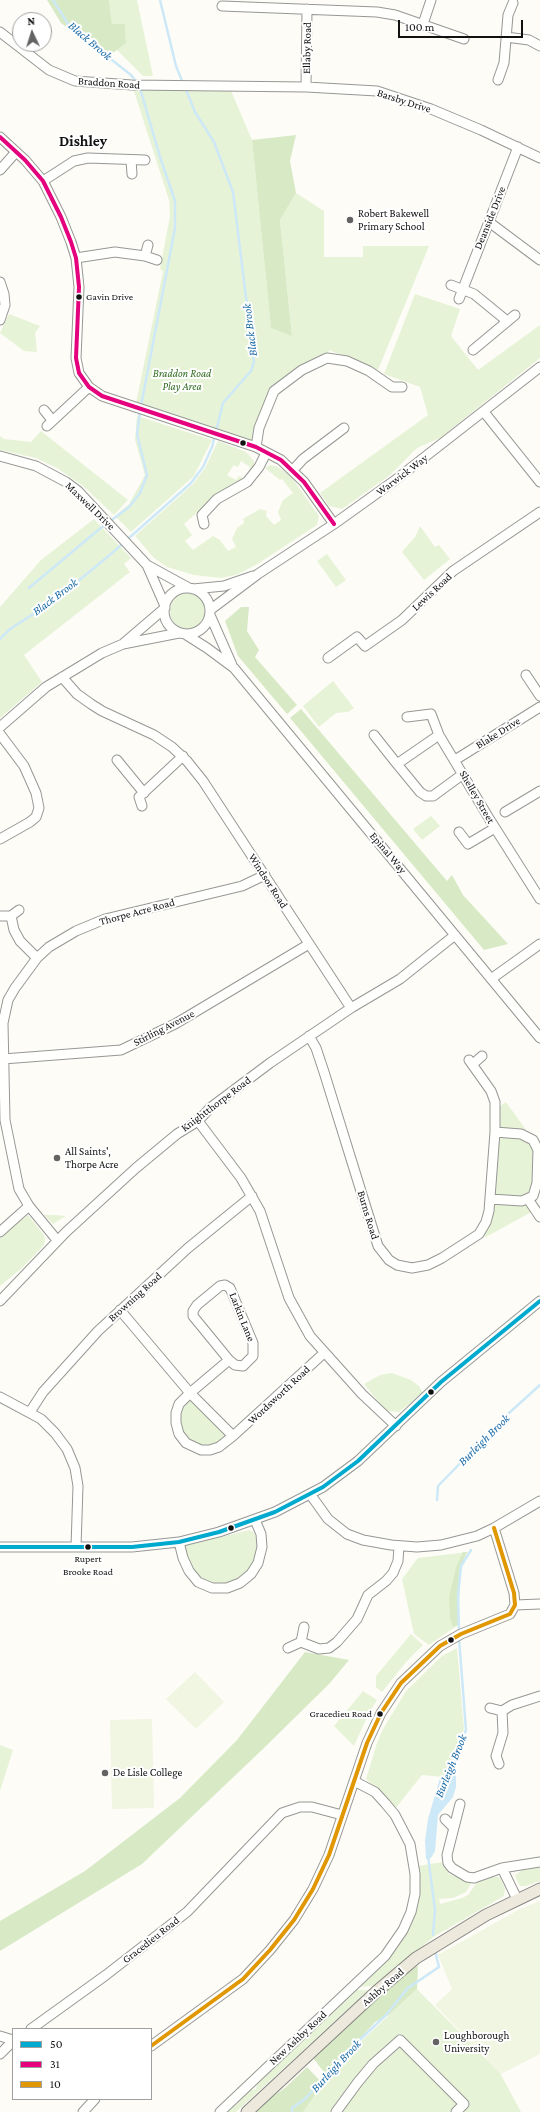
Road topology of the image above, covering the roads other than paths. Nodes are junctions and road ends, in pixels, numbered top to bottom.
1 (351, 0) edge
2 (431, 0) edge
3 (513, 3) dead end
4 (275, 4) edge
5 (228, 9) dead end
6 (307, 9) junction
7 (351, 10) junction
8 (422, 24) junction
9 (2, 36) edge
10 (506, 37) junction
11 (464, 39) dead end
12 (540, 46) edge
13 (502, 77) dead end
14 (162, 85) joint
15 (306, 87) junction
16 (0, 137) edge
17 (518, 147) junction
18 (16, 152) junction
19 (540, 158) edge
20 (131, 160) junction
21 (145, 160) dead end
22 (0, 170) edge
23 (132, 174) dead end
24 (43, 181) junction
25 (489, 222) junction
26 (148, 245) dead end
27 (145, 256) junction
28 (76, 258) junction
29 (157, 260) dead end
30 (540, 260) edge
31 (0, 282) edge
32 (451, 285) dead end
33 (462, 289) junction
34 (459, 299) dead end
35 (515, 315) dead end
36 (0, 320) edge
37 (507, 322) junction
38 (473, 350) dead end
39 (540, 367) edge
40 (89, 387) junction
41 (402, 387) dead end
42 (44, 410) dead end
43 (484, 412) junction
44 (344, 428) dead end
45 (256, 447) junction
46 (266, 453) junction
47 (0, 456) edge
48 (293, 470) junction
49 (540, 482) edge
50 (540, 512) edge
51 (204, 524) dead end
52 (334, 524) junction
53 (147, 565) junction
54 (258, 574) junction
55 (190, 589) junction
56 (165, 607) junction
57 (210, 613) junction
58 (182, 634) junction
59 (123, 644) junction
60 (328, 658) dead end
61 (234, 668) junction
62 (526, 675) dead end
63 (62, 677) junction
64 (540, 696) edge
65 (540, 707) edge
66 (407, 717) dead end
67 (0, 727) edge
68 (0, 734) edge
69 (374, 735) dead end
70 (439, 735) junction
71 (183, 756) junction
72 (117, 760) dead end
73 (455, 760) junction
74 (397, 764) junction
75 (463, 774) junction
76 (540, 791) edge
77 (505, 812) dead end
78 (495, 828) junction
79 (459, 832) dead end
80 (0, 839) edge
81 (265, 875) junction
82 (540, 899) edge
83 (19, 910) dead end
84 (1, 916) edge
85 (11, 916) junction
86 (455, 935) junction
87 (308, 944) junction
88 (540, 944) edge
89 (37, 958) junction
90 (491, 979) junction
91 (351, 1008) junction
92 (2, 1011) edge
93 (309, 1036) junction
94 (540, 1038) edge
95 (482, 1056) dead end
96 (3, 1059) junction
97 (198, 1120) junction
98 (495, 1132) junction
99 (252, 1196) junction
100 (490, 1199) junction
101 (528, 1199) junction
102 (29, 1206) junction
103 (540, 1216) edge
104 (0, 1232) edge
105 (57, 1240) junction
106 (0, 1301) edge
107 (540, 1301) edge
108 (120, 1310) junction
109 (324, 1354) junction
110 (229, 1360) junction
111 (190, 1393) junction
112 (0, 1397) edge
113 (30, 1412) junction
114 (396, 1426) junction
115 (234, 1436) junction
116 (310, 1494) junction
117 (540, 1501) edge
118 (255, 1520) junction
119 (494, 1528) junction
120 (179, 1542) junction
121 (76, 1546) junction
122 (398, 1546) junction
123 (0, 1547) edge
124 (540, 1604) edge
125 (515, 1605) junction
126 (304, 1627) dead end
127 (302, 1642) junction
128 (288, 1648) dead end
129 (540, 1696) edge
130 (490, 1708) dead end
131 (502, 1711) junction
132 (494, 1760) dead end
133 (354, 1780) junction
134 (460, 1804) dead end
135 (342, 1815) junction
136 (445, 1819) dead end
137 (453, 1827) junction
138 (540, 1862) edge
139 (502, 1868) junction
140 (540, 1889) edge
141 (517, 1899) junction
142 (32, 2028) edge
143 (0, 2036) edge
144 (12, 2040) edge
145 (12, 2041) edge
146 (152, 2045) edge
147 (0, 2054) edge
148 (94, 2100) edge
149 (83, 2112) edge
150 (220, 2112) edge
151 (247, 2112) edge
152 (336, 2112) edge
153 (456, 2112) edge

1 - 7 street
2 - 8 street
3 - 10 street
4 - 5 street
4 - 6 street
6 - 7 street
6 - 15 street, Ellaby Road
7 - 8 street
8 - 11 street
9 - 14 street, Braddon Road
10 - 12 street
10 - 13 street
14 - 15 street, Barsby Drive
15 - 17 street, Barsby Drive
16 - 18 street
17 - 19 street, Barsby Drive
17 - 25 street, Deanside Drive
18 - 22 street
18 - 24 street
20 - 21 street
20 - 23 street
20 - 24 street
24 - 28 street
25 - 30 street
25 - 33 street, Deanside Drive
26 - 27 street
27 - 28 street
27 - 29 street
28 - 40 street
31 - 36 street
32 - 33 street
33 - 34 street, Deanside Drive
33 - 37 street
35 - 37 street
37 - 38 street
39 - 43 street, Warwick Way
40 - 42 street
40 - 45 street
41 - 45 street
43 - 49 street
43 - 52 street, Warwick Way
44 - 48 street
45 - 46 street
46 - 48 street
46 - 51 street
47 - 53 street, Maxwell Drive
48 - 52 street
50 - 60 street, Lewis Road
52 - 54 street, Warwick Way
53 - 55 street, Maxwell Drive
53 - 56 street, Maxwell Drive
54 - 55 street, Warwick Way
54 - 57 street, Warwick Way
55 - 56 street
55 - 57 street
56 - 58 street
56 - 59 street
57 - 58 street
57 - 61 street, Epinal Way
58 - 59 street
58 - 61 street, Epinal Way
59 - 63 street
61 - 86 street, Epinal Way
62 - 64 street
63 - 67 street
63 - 71 street, Windsor Road
65 - 73 street, Blake Drive
66 - 70 street, Shelley Street
68 - 80 street
69 - 74 street
70 - 73 street, Shelley Street
70 - 74 street
71 - 72 street
71 - 81 street, Windsor Road
73 - 75 street, Shelley Street
74 - 75 street
75 - 78 street, Shelley Street
76 - 77 street
78 - 79 street
78 - 82 street, Shelley Street
81 - 87 street, Windsor Road
81 - 89 street, Thorpe Acre Road
83 - 85 street
84 - 85 street
85 - 89 street
86 - 90 street, Epinal Way
86 - 91 street, Knightthorpe Road
87 - 91 street, Windsor Road
87 - 96 street, Stirling Avenue
88 - 90 street
89 - 92 street, Thorpe Acre Road
90 - 94 street, Epinal Way
91 - 93 street, Knightthorpe Road
92 - 96 street, Thorpe Acre Road
93 - 97 street, Knightthorpe Road
93 - 100 street, Burns Road
95 - 98 street, Burns Road
96 - 102 street, Thorpe Acre Road
97 - 99 street
97 - 105 street, Knightthorpe Road
98 - 100 street, Burns Road
98 - 101 street
99 - 108 street, Browning Road
99 - 109 street
100 - 101 street
101 - 103 street
102 - 104 street
102 - 105 street, Thorpe Acre Road
105 - 106 street, Knightthorpe Road
107 - 114 street
108 - 111 street
108 - 113 street, Browning Road
109 - 114 street
109 - 115 street, Wordsworth Road
110 - 110 street, Larkin Lane
110 - 111 street
111 - 115 street
111 - 115 street, Wordsworth Road
112 - 113 street
113 - 121 street
114 - 116 street
116 - 118 street
116 - 122 street
117 - 119 street
118 - 120 street
118 - 120 street
119 - 122 street
119 - 125 street
120 - 121 street
121 - 123 street
122 - 127 street
124 - 125 street
125 - 133 street
126 - 127 street
127 - 128 street
129 - 131 street
130 - 131 street
131 - 132 street
133 - 135 street
133 - 150 street, New Ashby Road
134 - 137 street
135 - 142 street, Gracedieu Road
135 - 146 street
136 - 137 street
137 - 139 street
138 - 139 street
139 - 141 street
140 - 141 main road, Ashby Road
141 - 151 main road, Ashby Road
143 - 144 street
145 - 147 street
148 - 149 street
152 - 153 street

